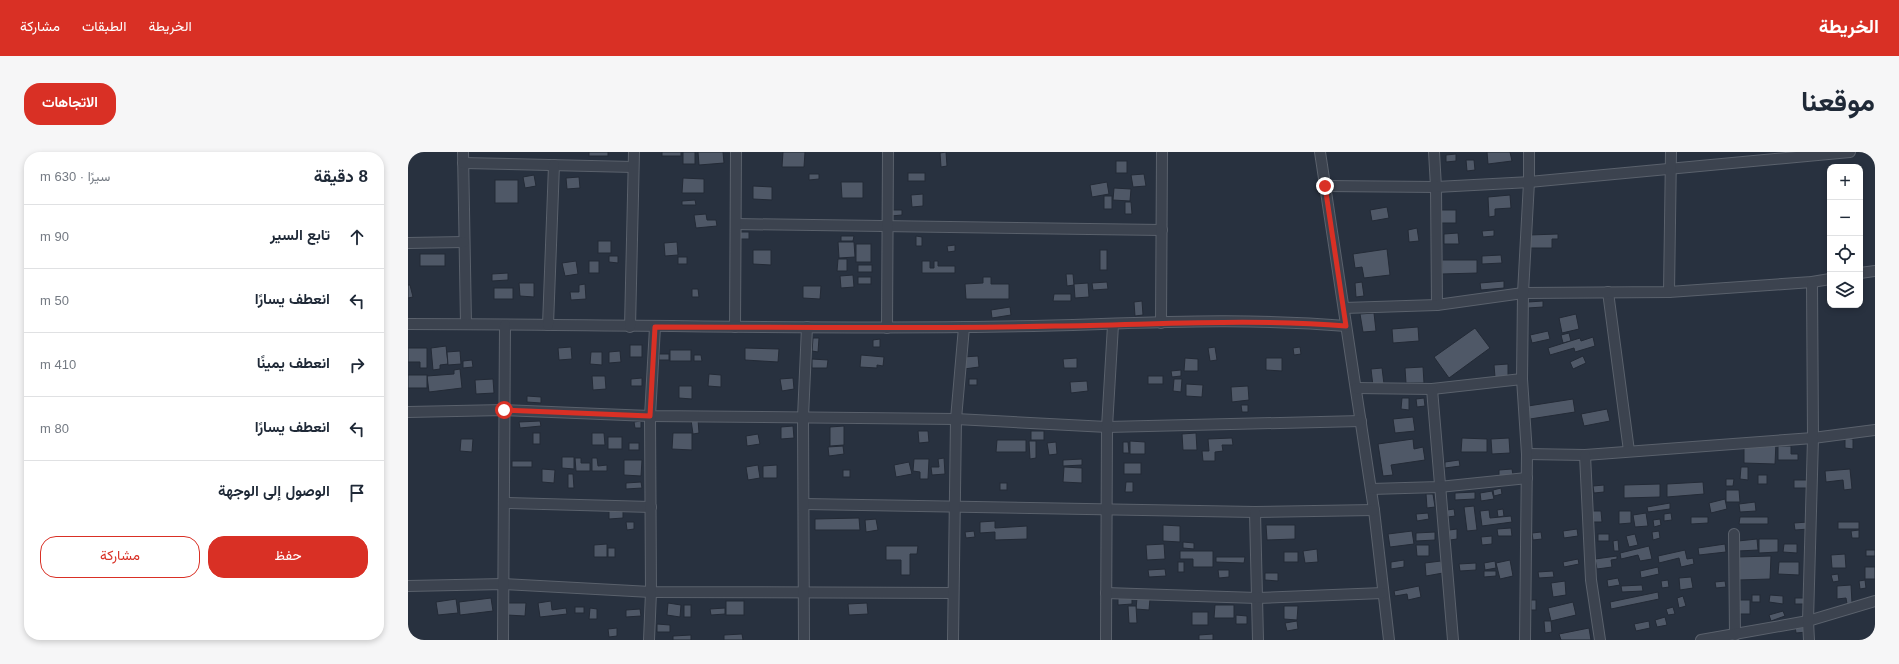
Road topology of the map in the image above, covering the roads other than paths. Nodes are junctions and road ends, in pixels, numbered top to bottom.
1 (463, 152) edge
2 (634, 152) edge
3 (736, 152) edge
4 (888, 152) edge
5 (1162, 152) edge
6 (1320, 152) edge
7 (1434, 152) edge
8 (1529, 152) edge
9 (1671, 152) edge
10 (1850, 152) edge
11 (463, 162) junction
12 (554, 165) junction
13 (633, 167) junction
14 (1670, 169) junction
15 (1529, 182) junction
16 (1325, 186) junction
17 (1436, 187) junction
18 (736, 224) junction
19 (888, 226) junction
20 (1162, 230) junction
21 (464, 242) junction
22 (408, 243) edge
23 (1875, 271) edge
24 (1863, 273) edge
25 (1827, 280) edge
26 (1812, 282) junction
27 (1608, 292) junction
28 (1669, 292) junction
29 (1523, 293) junction
30 (1437, 305) junction
31 (1344, 308) junction
32 (1161, 323) junction
33 (408, 324) edge
34 (466, 324) junction
35 (505, 325) junction
36 (1113, 325) junction
37 (548, 326) junction
38 (1346, 326) junction
39 (630, 327) junction
40 (655, 327) junction
41 (735, 327) junction
42 (808, 328) junction
43 (888, 328) junction
44 (964, 328) junction
45 (1522, 379) junction
46 (1356, 388) junction
47 (1432, 390) junction
48 (504, 410) junction
49 (408, 412) edge
50 (650, 416) junction
51 (803, 417) junction
52 (956, 419) junction
53 (1361, 421) junction
54 (1107, 427) junction
55 (1875, 430) edge
56 (1813, 438) junction
57 (1629, 451) junction
58 (1527, 454) junction
59 (1584, 455) junction
60 (1527, 478) junction
61 (1439, 487) junction
62 (1371, 490) junction
63 (504, 503) junction
64 (805, 504) junction
65 (651, 507) junction
66 (954, 507) junction
67 (1106, 510) junction
68 (1374, 510) junction
69 (1255, 512) junction
70 (1734, 534) dead end
71 (504, 584) junction
72 (408, 586) edge
73 (651, 592) junction
74 (805, 593) junction
75 (953, 593) junction
76 (1106, 593) junction
77 (1383, 593) junction
78 (1257, 598) junction
79 (1875, 601) edge
80 (1808, 620) junction
81 (1735, 635) junction
82 (502, 640) edge
83 (649, 640) edge
84 (804, 640) edge
85 (953, 640) edge
86 (1106, 640) edge
87 (1258, 640) edge
88 (1389, 640) edge
89 (1453, 640) edge
90 (1525, 640) edge
91 (1600, 640) edge
92 (1701, 640) edge
93 (1809, 640) edge

1 - 11 street
2 - 13 street
3 - 18 street
4 - 19 street
5 - 20 street
6 - 16 street
7 - 17 street
8 - 15 street
9 - 14 street
10 - 14 street
11 - 12 street
11 - 21 street
12 - 13 street
12 - 37 street
13 - 39 street
14 - 15 street
14 - 28 street
15 - 17 street
15 - 29 street
16 - 17 street
16 - 31 street
17 - 30 street
18 - 19 street
18 - 41 street
19 - 20 street
19 - 43 street
20 - 32 street
21 - 22 street
21 - 34 street
23 - 24 street
25 - 26 street
26 - 28 street
26 - 56 street
27 - 28 street
27 - 29 street
27 - 57 street
29 - 30 street
29 - 45 street
30 - 31 street
31 - 38 street
32 - 36 street
32 - 38 street
33 - 34 street
34 - 35 street
35 - 37 street
35 - 48 street
36 - 44 street
36 - 54 street
37 - 39 street
38 - 46 street
39 - 40 street
40 - 41 street
40 - 50 street
41 - 42 street
42 - 43 street
42 - 51 street
43 - 44 street
44 - 52 street
45 - 47 street
45 - 58 street
46 - 47 street
46 - 53 street
47 - 61 street
48 - 49 street
48 - 50 street
48 - 63 street
50 - 51 street
50 - 65 street
51 - 52 street
51 - 64 street
52 - 54 street
52 - 66 street
53 - 54 street
53 - 62 street
54 - 67 street
55 - 56 street
56 - 57 street
56 - 80 street
57 - 59 street
58 - 59 street
58 - 60 street
59 - 91 street
60 - 61 street
60 - 90 street
61 - 62 street
61 - 89 street
62 - 68 street
63 - 65 street
63 - 71 street
64 - 66 street
64 - 74 street
65 - 73 street
66 - 67 street
66 - 75 street
67 - 69 street
67 - 76 street
68 - 69 street
68 - 77 street
69 - 78 street
70 - 81 street
71 - 72 street
71 - 73 street
71 - 82 street
73 - 74 street
73 - 83 street
74 - 75 street
74 - 84 street
75 - 85 street
76 - 78 street
76 - 86 street
77 - 78 street
77 - 88 street
78 - 87 street
79 - 80 street
80 - 81 street
80 - 93 street
81 - 92 street

